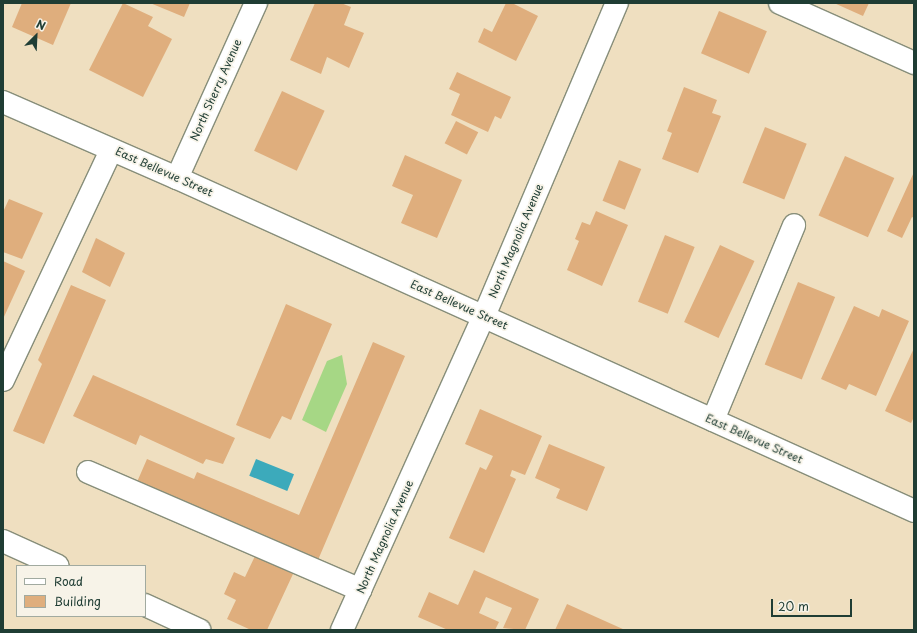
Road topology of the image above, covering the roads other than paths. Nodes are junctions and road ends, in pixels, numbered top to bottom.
1 (256, 3) edge
2 (617, 3) edge
3 (780, 3) edge
4 (914, 63) edge
5 (3, 102) edge
6 (111, 150) junction
7 (177, 178) junction
8 (794, 225) dead end
9 (484, 316) junction
10 (3, 380) edge
11 (713, 420) junction
12 (88, 472) dead end
13 (914, 511) edge
14 (3, 541) edge
15 (56, 565) edge
16 (361, 590) junction
17 (146, 605) edge
18 (199, 630) edge
19 (342, 630) edge

1 - 7 street, North Sherry Avenue
2 - 9 street, North Magnolia Avenue
3 - 4 street
5 - 6 street, East Bellevue Street
6 - 7 street, East Bellevue Street
6 - 10 street
7 - 9 street, East Bellevue Street
8 - 11 street
9 - 11 street, East Bellevue Street
9 - 16 street, North Magnolia Avenue
11 - 13 street, East Bellevue Street
12 - 16 street
14 - 15 street
16 - 19 street, North Magnolia Avenue
17 - 18 street

